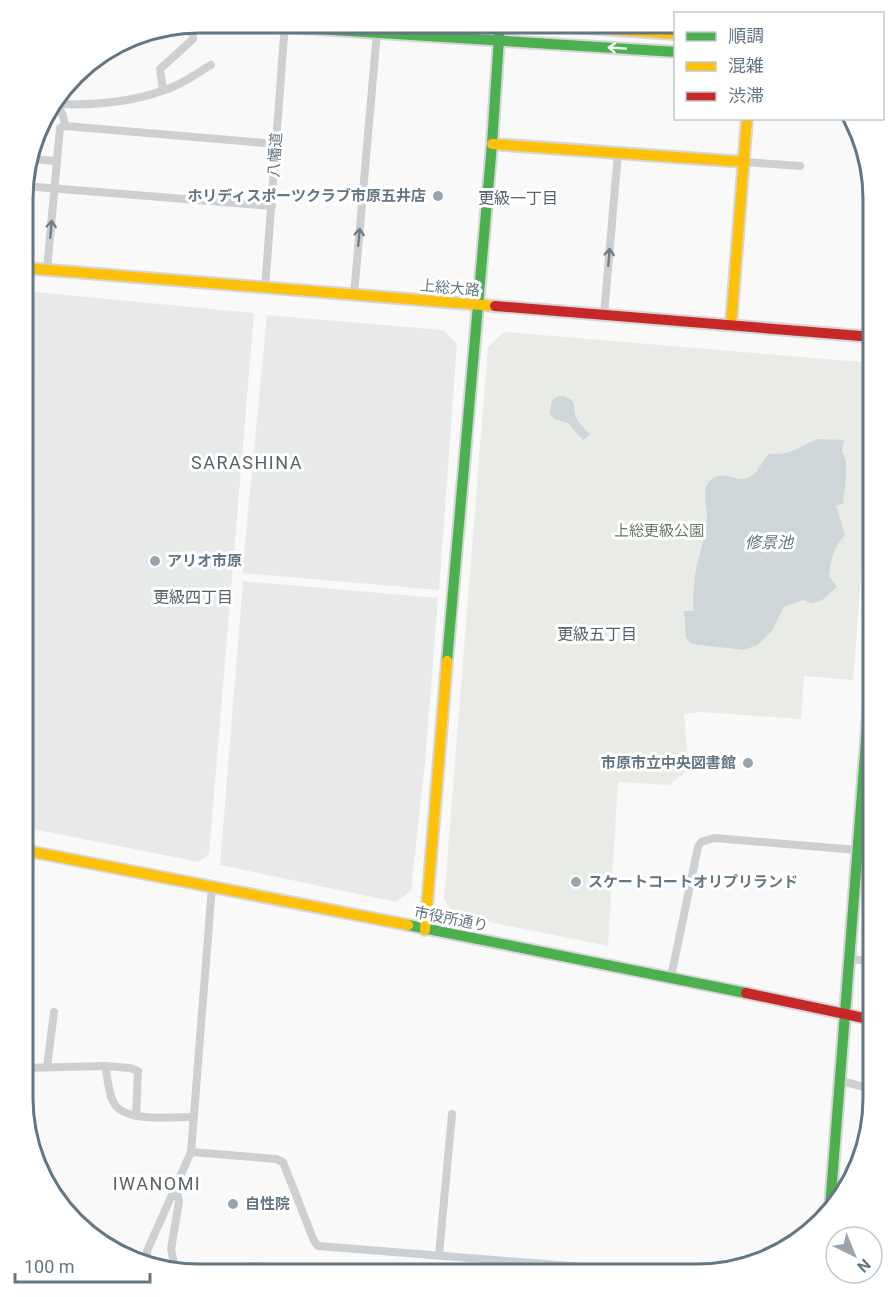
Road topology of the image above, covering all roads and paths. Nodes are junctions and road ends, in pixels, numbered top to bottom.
1 (193, 33) edge
2 (284, 33) edge
3 (377, 33) edge
4 (392, 33) edge
5 (499, 33) edge
6 (499, 40) junction
7 (674, 52) edge
8 (211, 65) dead end
9 (163, 90) junction
10 (63, 104) edge
11 (59, 110) edge
12 (747, 120) edge
13 (65, 126) junction
14 (276, 144) junction
15 (492, 144) junction
16 (618, 153) junction
17 (38, 160) edge
18 (57, 161) junction
19 (745, 162) junction
20 (800, 166) dead end
21 (34, 187) edge
22 (55, 188) junction
23 (272, 206) junction
24 (33, 269) edge
25 (47, 270) junction
26 (265, 288) junction
27 (354, 295) junction
28 (477, 305) junction
29 (604, 315) junction
30 (731, 325) junction
31 (863, 336) edge
32 (863, 788) edge
33 (861, 815) joint
34 (857, 850) junction
35 (33, 852) edge
36 (212, 886) junction
37 (425, 930) junction
38 (849, 959) junction
39 (863, 960) edge
40 (671, 977) junction
41 (54, 1012) dead end
42 (845, 1014) junction
43 (863, 1018) edge
44 (105, 1066) junction
45 (47, 1067) junction
46 (33, 1068) edge
47 (841, 1081) junction
48 (863, 1086) edge
49 (452, 1114) dead end
50 (136, 1116) junction
51 (193, 1117) junction
52 (191, 1152) junction
53 (176, 1189) junction
54 (831, 1195) edge
55 (147, 1255) edge
56 (439, 1255) junction
57 (174, 1262) edge
58 (550, 1264) edge

1 - 9 street
2 - 14 street, 八幡道
27 -> 3 street
4 - 6 street
5 - 6 street
7 -> 6 street
6 - 15 street
8 - 9 street
9 - 10 street
11 - 13 street
12 - 19 street
13 - 14 street
13 - 18 street
14 - 23 street, 八幡道
15 - 16 street
15 - 28 street
16 - 19 street
29 -> 16 street
17 - 18 street
18 - 22 street
19 - 20 street
19 - 30 street
21 - 22 street
22 - 23 street
25 -> 22 street
23 - 26 street, 八幡道
24 - 25 street, 上総大路
25 - 26 street, 上総大路
26 - 27 street, 上総大路
27 - 28 street, 上総大路
28 - 29 street, 上総大路
28 - 37 street
29 - 30 street, 上総大路
30 - 31 street, 上総大路
32 - 33 street
33 - 34 street
34 - 38 street
34 - 40 street
35 - 36 street, 市役所通り
36 - 37 street, 市役所通り
36 - 51 street
37 - 40 street, 市役所通り
38 - 39 street
38 - 42 street
40 - 42 street, 市役所通り
41 - 45 street
42 - 43 street, 市役所通り
42 - 47 street
44 - 45 street
44 - 50 street
44 - 50 street
45 - 46 street
47 - 48 street
47 - 54 street
49 - 56 street
50 - 51 street
51 - 52 street
52 - 53 street
52 - 56 street
53 - 55 street
53 - 57 street
56 - 58 street

